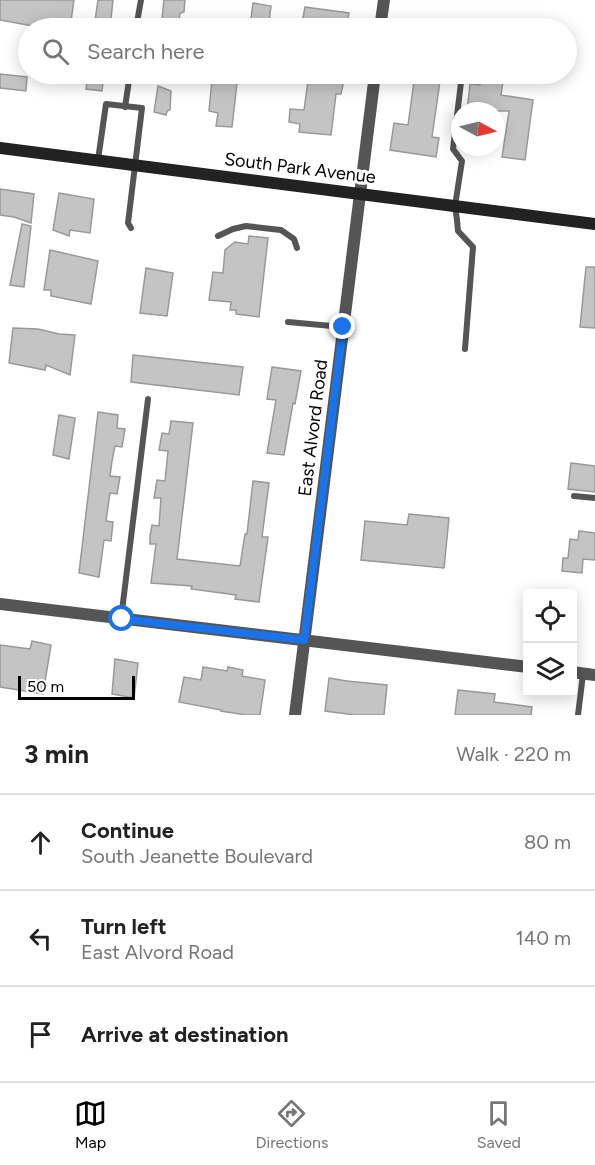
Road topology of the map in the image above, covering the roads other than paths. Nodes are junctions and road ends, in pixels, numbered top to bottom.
1 (141, 0) edge
2 (384, 0) edge
3 (138, 18) edge
4 (381, 18) edge
5 (128, 84) edge
6 (374, 84) edge
7 (461, 84) edge
8 (125, 106) junction
9 (0, 148) edge
10 (98, 160) junction
11 (134, 165) junction
12 (360, 194) junction
13 (455, 206) junction
14 (595, 224) edge
15 (131, 228) dead end
16 (218, 236) dead end
17 (297, 248) dead end
18 (288, 322) dead end
19 (343, 327) junction
20 (465, 350) dead end
21 (148, 399) dead end
22 (574, 496) dead end
23 (595, 498) edge
24 (0, 604) edge
25 (122, 619) junction
26 (304, 640) junction
27 (523, 666) edge
28 (584, 674) edge
29 (295, 715) edge
30 (578, 715) edge

1 - 3 lane
2 - 4 street
5 - 8 lane
6 - 12 street, East Alvord Road
7 - 13 lane
8 - 10 lane
8 - 11 lane
9 - 10 main road, South Park Avenue
10 - 11 main road, South Park Avenue
11 - 12 main road, South Park Avenue
11 - 15 lane
12 - 13 main road, South Park Avenue
12 - 19 street, East Alvord Road
13 - 14 main road, South Park Avenue
13 - 20 lane
16 - 17 lane
18 - 19 lane
19 - 26 street, East Alvord Road
21 - 25 lane
22 - 23 lane
24 - 25 street
25 - 26 street
26 - 27 street
26 - 29 street, East Alvord Road
28 - 30 lane

